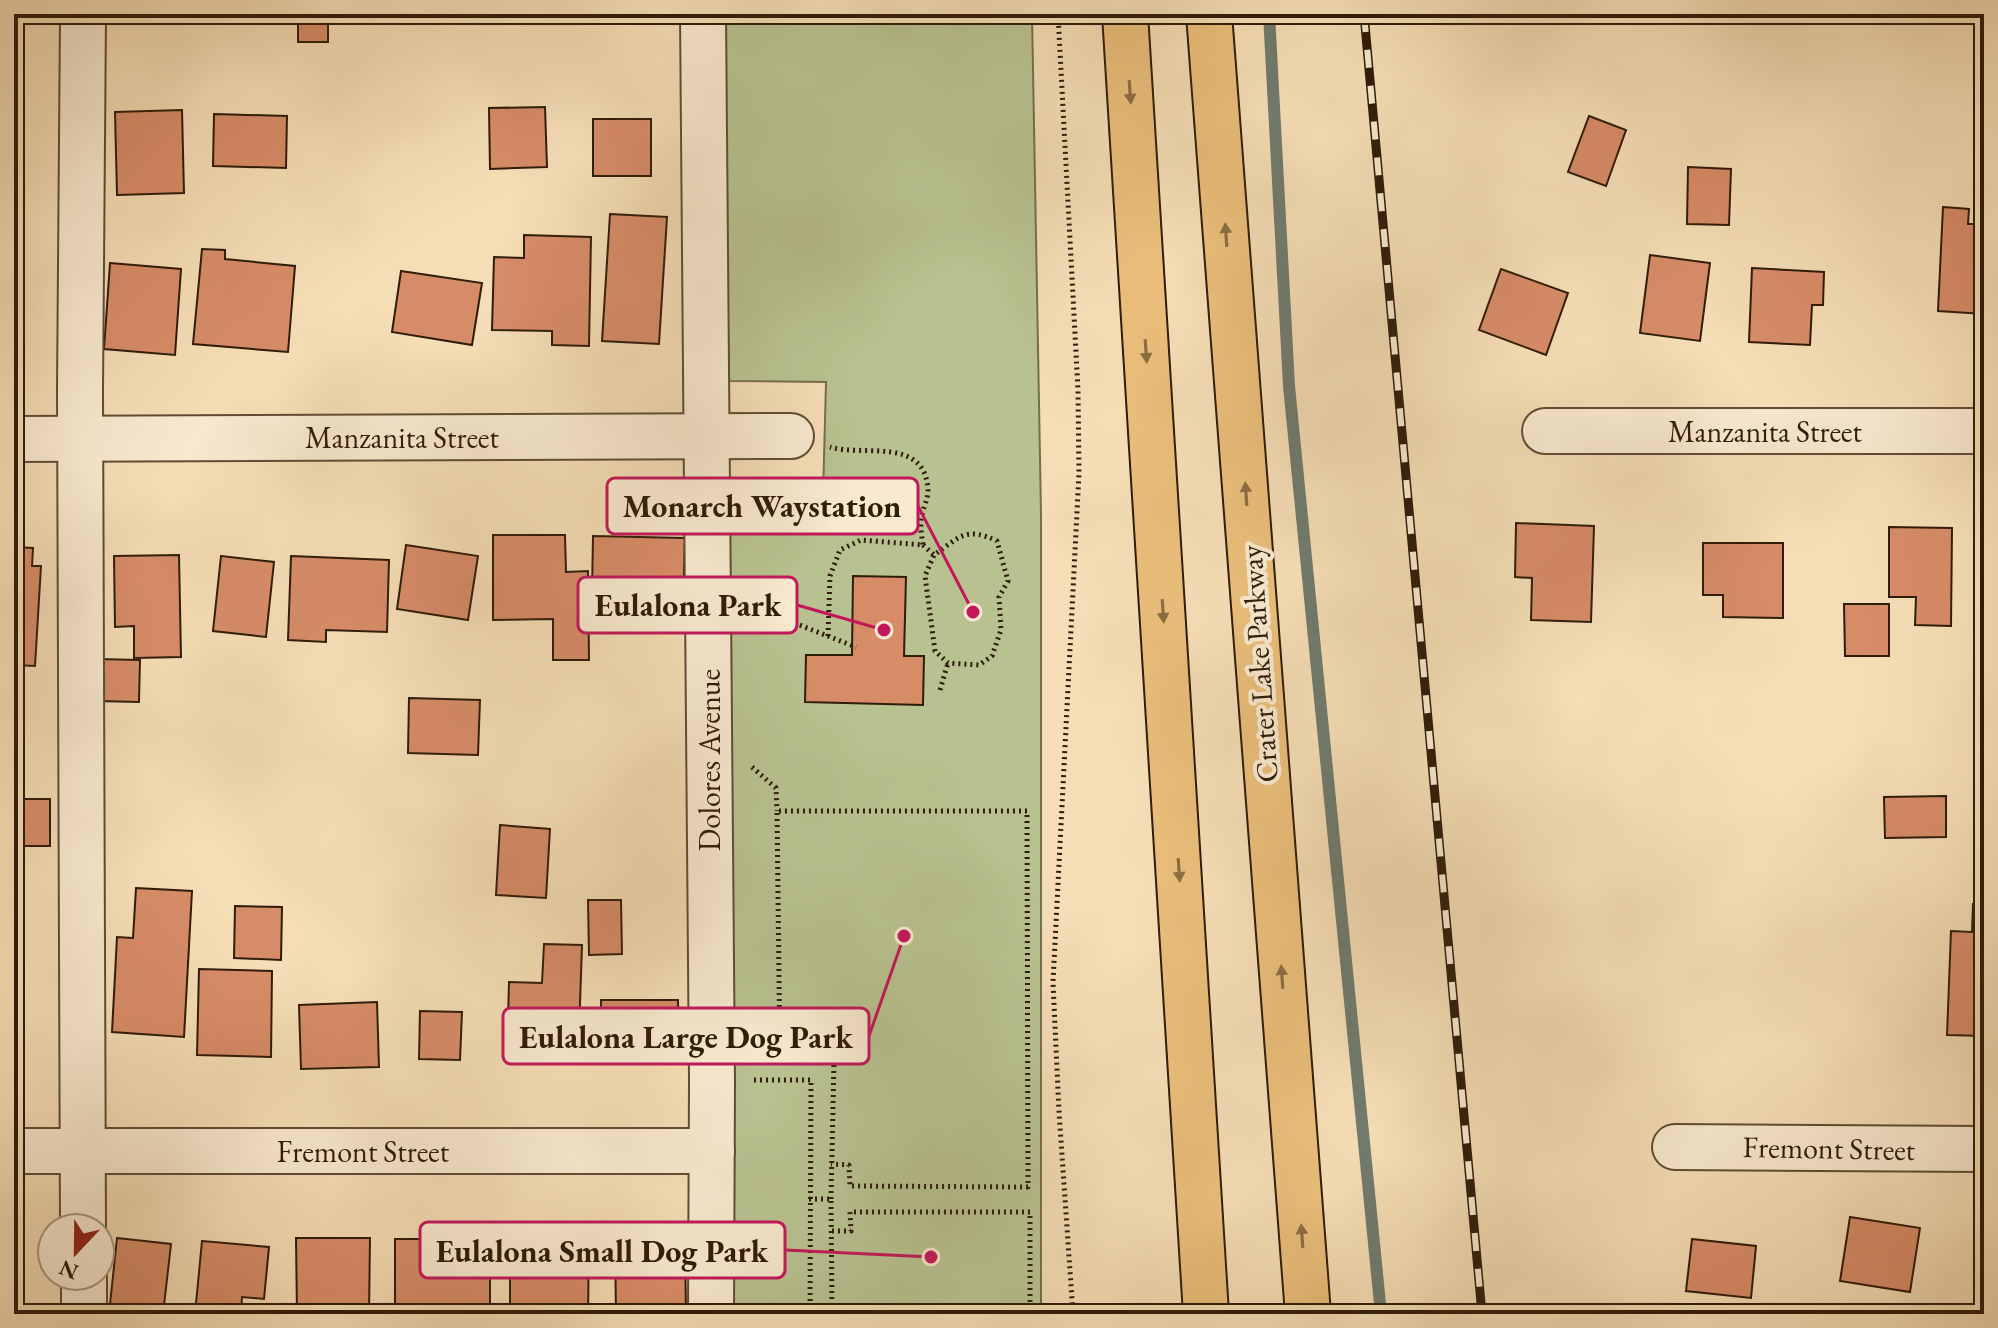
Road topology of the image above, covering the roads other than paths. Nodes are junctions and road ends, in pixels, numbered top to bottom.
1 (83, 14) edge
2 (703, 14) edge
3 (1125, 14) edge
4 (1209, 14) edge
5 (1545, 431) dead end
6 (1984, 431) edge
7 (707, 435) junction
8 (791, 436) road end
9 (14, 439) edge
10 (80, 439) junction
11 (1675, 1147) dead end
12 (1984, 1149) edge
13 (14, 1151) edge
14 (84, 1151) junction
15 (712, 1151) junction
16 (83, 1212) edge
17 (84, 1292) edge
18 (84, 1314) edge
19 (711, 1314) edge
20 (1206, 1314) edge
21 (1308, 1314) edge

1 - 10 street
2 - 7 street, Dolores Avenue
3 -> 20 main road
21 -> 4 main road, Crater Lake Parkway
5 - 6 street, Manzanita Street
7 - 8 street, Manzanita Street
7 - 10 street, Manzanita Street
7 - 15 street, Dolores Avenue
9 - 10 street, Manzanita Street
10 - 14 street
11 - 12 street, Fremont Street
13 - 14 street, Fremont Street
14 - 15 street, Fremont Street
14 - 16 street
15 - 19 street, Dolores Avenue
17 - 18 street

